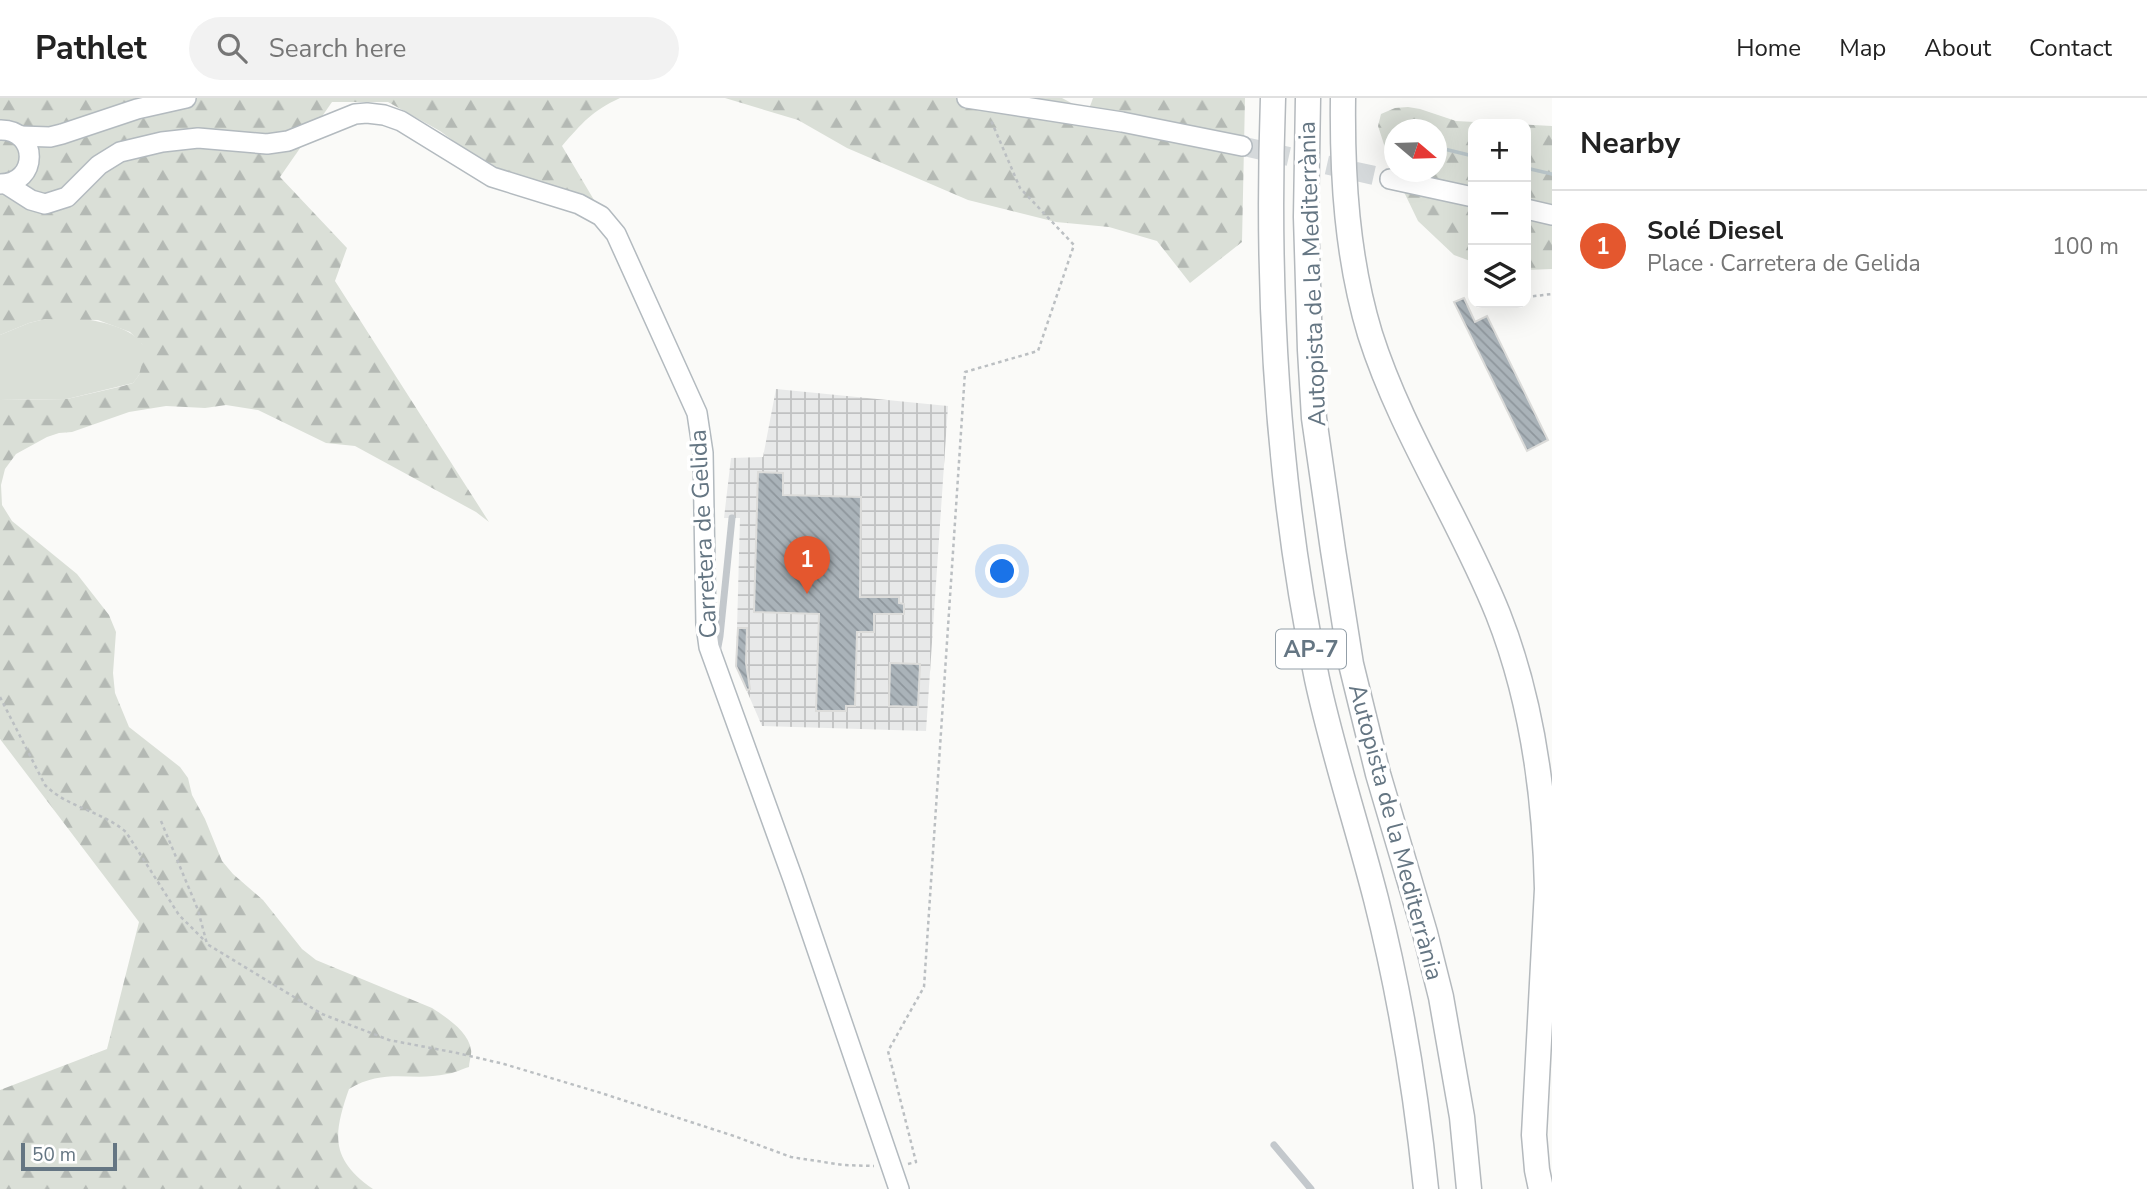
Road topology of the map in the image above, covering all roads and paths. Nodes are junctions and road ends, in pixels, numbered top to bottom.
1 (186, 98) edge
2 (1273, 98) edge
3 (1308, 98) edge
4 (1343, 98) edge
5 (1357, 98) edge
6 (975, 99) edge
7 (0, 130) edge
8 (62, 134) junction
9 (20, 136) junction
10 (1242, 146) tunnel mouth
11 (28, 165) junction
12 (1407, 182) tunnel mouth
13 (3, 184) edge
14 (1468, 196) edge
15 (51, 202) junction
16 (1531, 210) edge
17 (1552, 215) edge
18 (1552, 294) edge
19 (1531, 296) edge
20 (732, 518) dead end
21 (714, 666) junction
22 (0, 696) edge
23 (1552, 784) edge
24 (161, 821) dead end
25 (207, 944) junction
26 (1274, 1145) dead end
27 (892, 1167) junction
28 (899, 1189) edge
29 (1311, 1189) edge
30 (1426, 1189) edge
31 (1469, 1189) edge
32 (1541, 1189) edge

1 - 8 street
2 - 30 highway, Autopista de la Mediterrània / AP-7
3 - 31 highway, Autopista de la Mediterrània / AP-7
4 - 32 highway
5 - 23 highway
6 - 10 street
6 - 27 path
7 - 9 street
8 - 9 street
8 - 11 street
9 - 11 street
11 - 13 street
11 - 15 street
12 - 14 street
13 - 15 street
15 - 21 street, Carretera de Gelida
16 - 17 street
18 - 19 path
20 - 21 lane
21 - 27 street, Carretera de Gelida
22 - 25 path
24 - 25 path
25 - 27 path
26 - 29 lane
27 - 28 street, Carretera de Gelida

